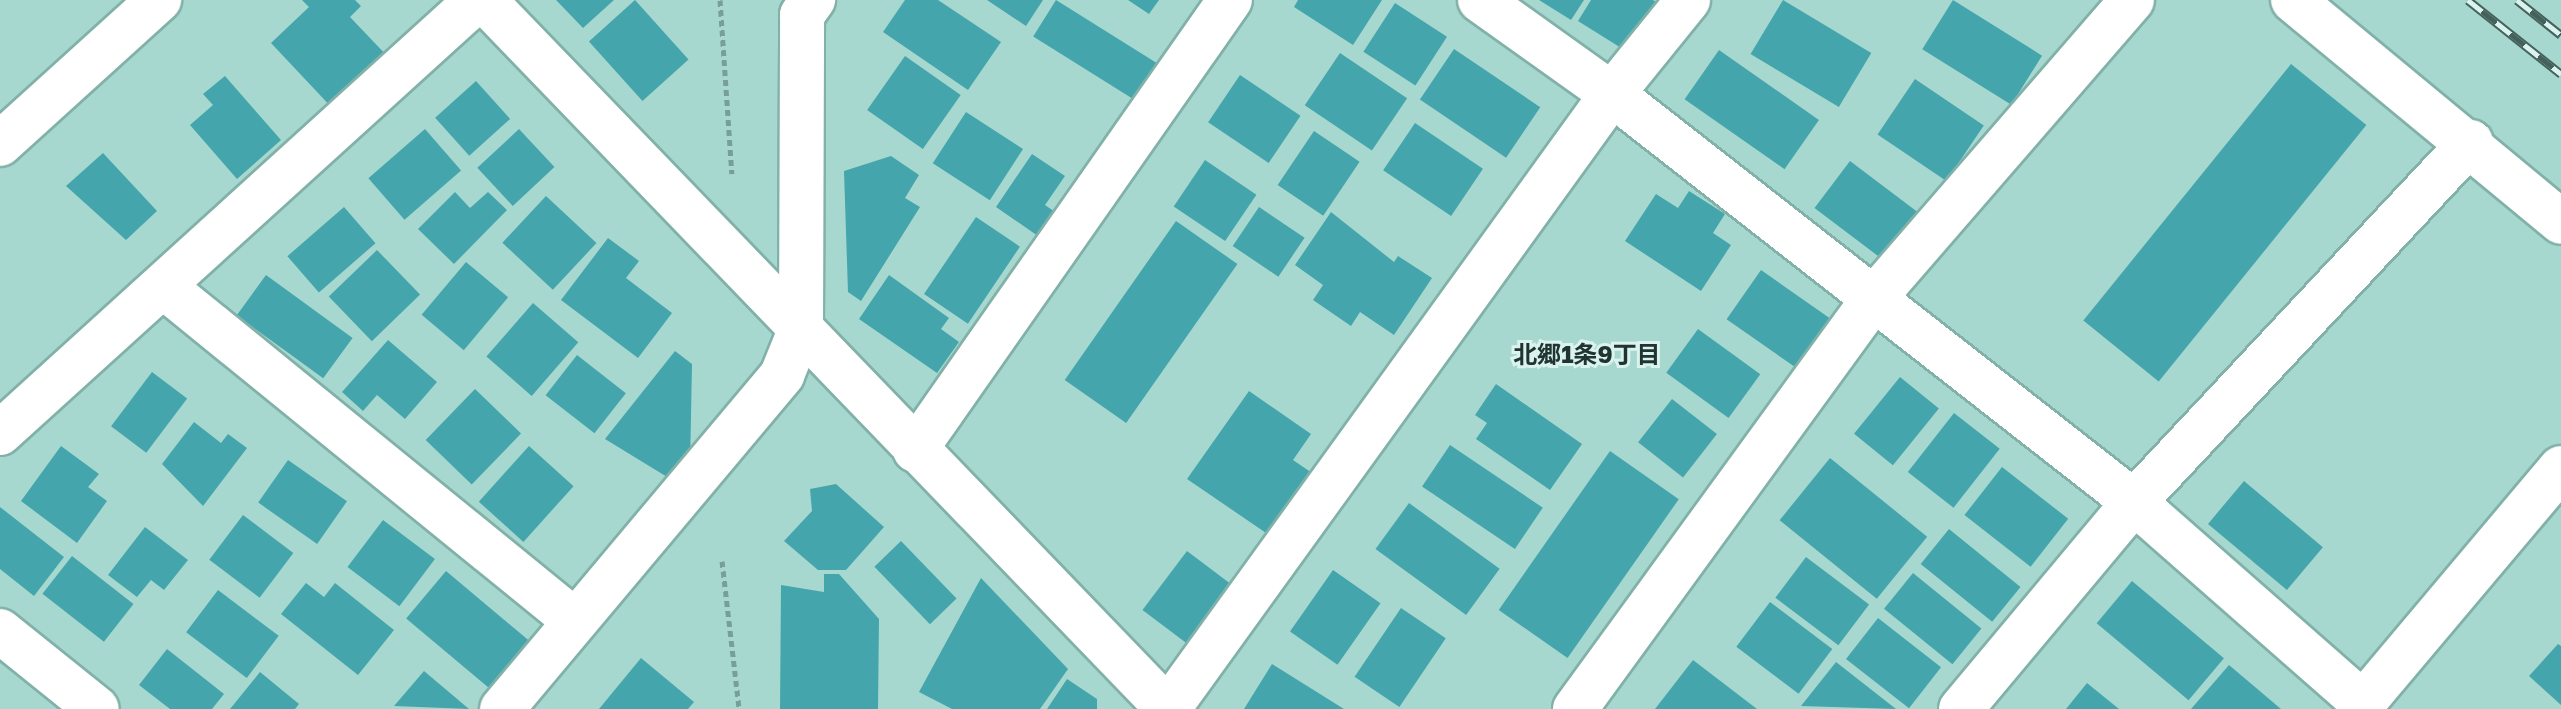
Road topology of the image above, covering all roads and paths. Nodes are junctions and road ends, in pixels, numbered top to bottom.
1 (159, 0) edge
2 (477, 0) edge
3 (484, 0) edge
4 (720, 0) edge
5 (813, 0) edge
6 (1230, 0) edge
7 (1480, 0) edge
8 (1688, 0) edge
9 (2132, 0) edge
10 (2293, 0) edge
11 (1612, 94) junction
12 (2471, 142) junction
13 (0, 144) edge
14 (732, 174) dead end
15 (2561, 222) edge
16 (163, 286) junction
17 (1874, 298) junction
18 (801, 328) junction
19 (0, 433) edge
20 (915, 450) junction
21 (2561, 468) edge
22 (2134, 502) junction
23 (722, 561) dead end
24 (575, 621) junction
25 (0, 631) edge
26 (2361, 706) edge
27 (97, 709) edge
28 (502, 709) edge
29 (739, 709) edge
30 (1168, 709) edge
31 (1575, 709) edge
32 (1961, 709) edge

1 - 13 street
2 - 16 street
3 - 18 street
4 - 14 path
5 - 18 street
6 - 20 street
7 - 11 street
8 - 11 street
9 - 17 street
10 - 12 street
11 - 17 street
11 - 30 street
12 - 15 street
12 - 22 street
16 - 19 street
16 - 24 street
17 - 22 street
17 - 31 street
18 - 20 street
18 - 24 street
20 - 30 street
21 - 26 street
22 - 26 street
22 - 32 street
23 - 29 path
24 - 28 street
25 - 27 street

